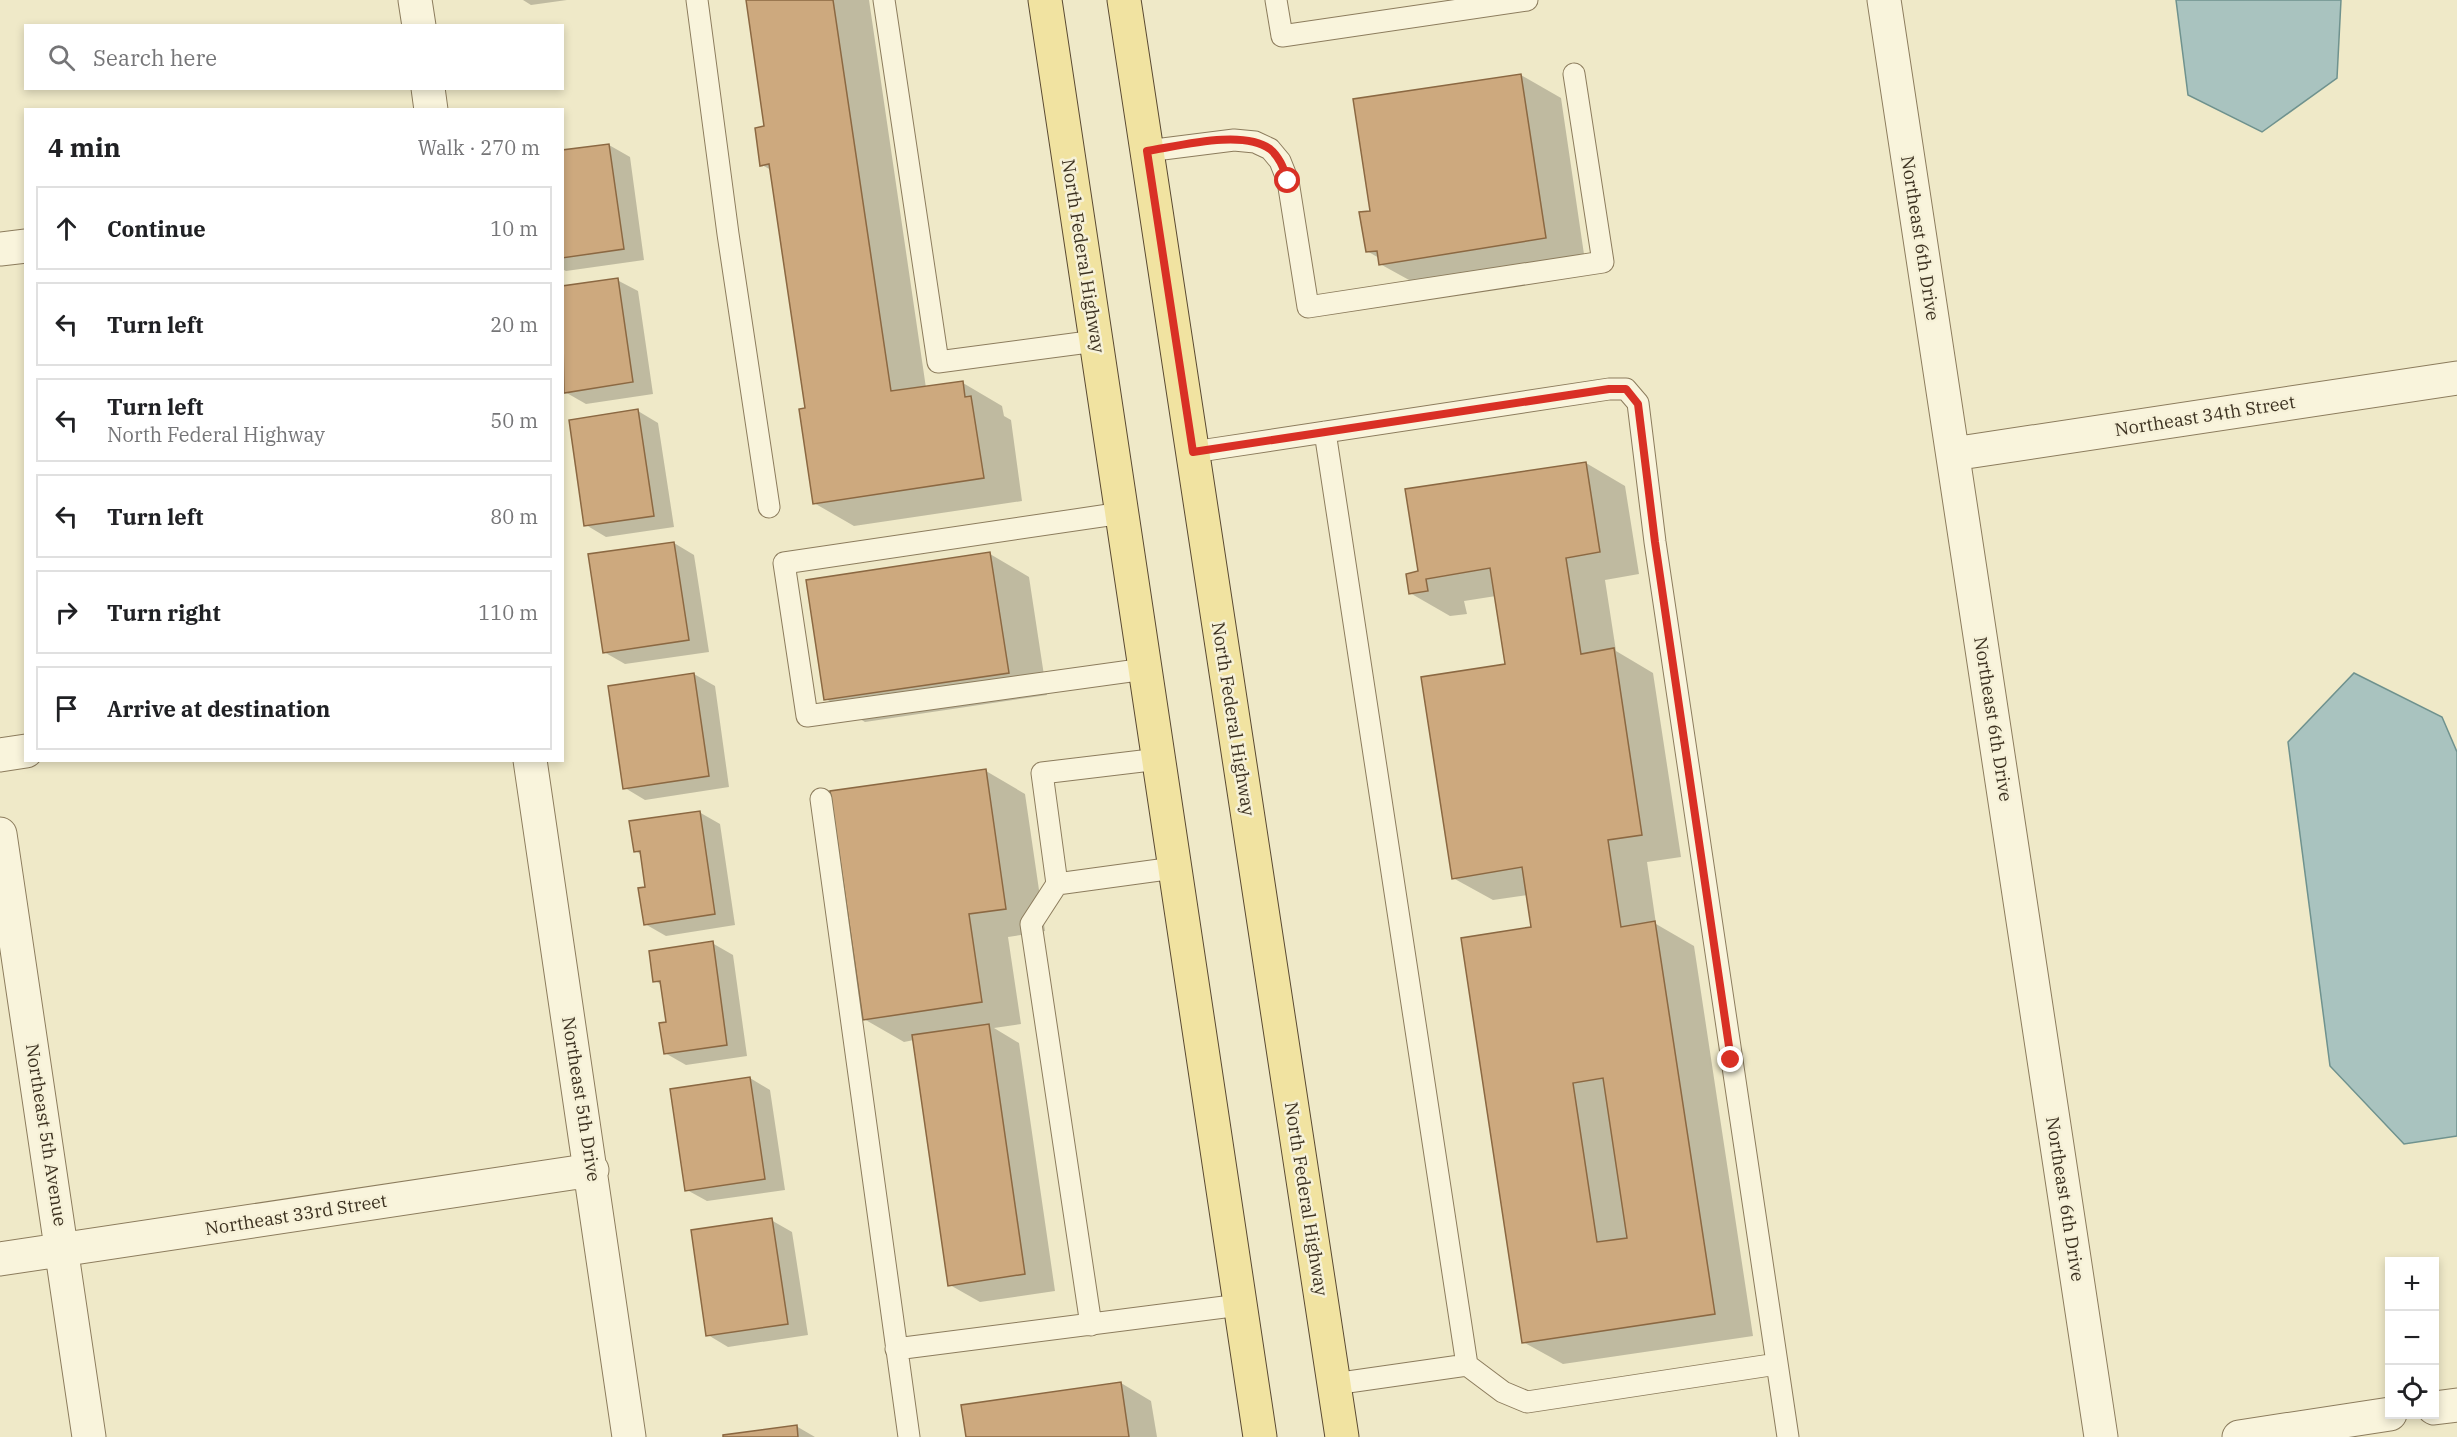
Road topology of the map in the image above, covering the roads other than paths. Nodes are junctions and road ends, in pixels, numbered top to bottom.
1 (415, 0) edge
2 (697, 0) edge
3 (884, 0) edge
4 (1045, 0) edge
5 (1124, 0) edge
6 (1276, 0) edge
7 (1527, 0) edge
8 (1884, 0) edge
9 (419, 24) edge
10 (1574, 74) dead end
11 (428, 90) edge
12 (431, 108) edge
13 (1147, 151) junction
14 (24, 246) edge
15 (0, 249) edge
16 (1096, 341) junction
17 (2457, 378) edge
18 (1325, 432) junction
19 (1193, 452) junction
20 (1953, 454) junction
21 (769, 507) dead end
22 (1122, 513) junction
23 (1145, 669) junction
24 (24, 751) edge
25 (0, 755) edge
26 (1159, 759) junction
27 (530, 762) edge
28 (821, 799) dead end
29 (0, 834) edge
30 (1174, 868) junction
31 (1057, 884) junction
32 (592, 1170) junction
33 (63, 1250) junction
34 (0, 1259) edge
35 (1240, 1305) junction
36 (1091, 1324) junction
37 (896, 1349) junction
38 (1777, 1364) junction
39 (1467, 1365) junction
40 (1334, 1384) junction
41 (2457, 1405) edge
42 (2439, 1407) edge
43 (2385, 1415) edge
44 (89, 1437) edge
45 (629, 1437) edge
46 (909, 1437) edge
47 (1260, 1437) edge
48 (1342, 1437) edge
49 (1788, 1437) edge
50 (2101, 1437) edge
51 (2239, 1437) edge

1 - 9 street
2 - 21 lane
3 - 16 lane
4 - 16 main road, North Federal Highway
5 - 13 main road, North Federal Highway
6 - 7 lane
8 - 20 street, Northeast 6th Drive
10 - 13 lane
11 - 12 street
13 - 19 main road, North Federal Highway
14 - 15 street
16 - 22 main road, North Federal Highway
17 - 20 street, Northeast 34th Street
18 - 19 lane
18 - 38 lane
18 - 39 lane
19 - 40 main road, North Federal Highway
20 - 50 street, Northeast 6th Drive
22 - 23 main road, North Federal Highway
22 - 23 lane
23 - 26 main road, North Federal Highway
24 - 25 street
26 - 30 main road, North Federal Highway
26 - 31 lane
27 - 32 street, Northeast 5th Drive
28 - 37 lane
29 - 33 street, Northeast 5th Avenue
30 - 31 lane
30 - 35 main road, North Federal Highway
31 - 36 lane
32 - 33 street, Northeast 33rd Street
32 - 45 street, Northeast 5th Drive
33 - 34 street, Northeast 33rd Street
33 - 44 street, Northeast 5th Avenue
35 - 36 lane
35 - 47 main road, North Federal Highway
36 - 37 lane
37 - 46 lane
38 - 39 lane
38 - 49 lane
39 - 40 lane
40 - 48 main road, North Federal Highway
41 - 42 street
43 - 51 street

